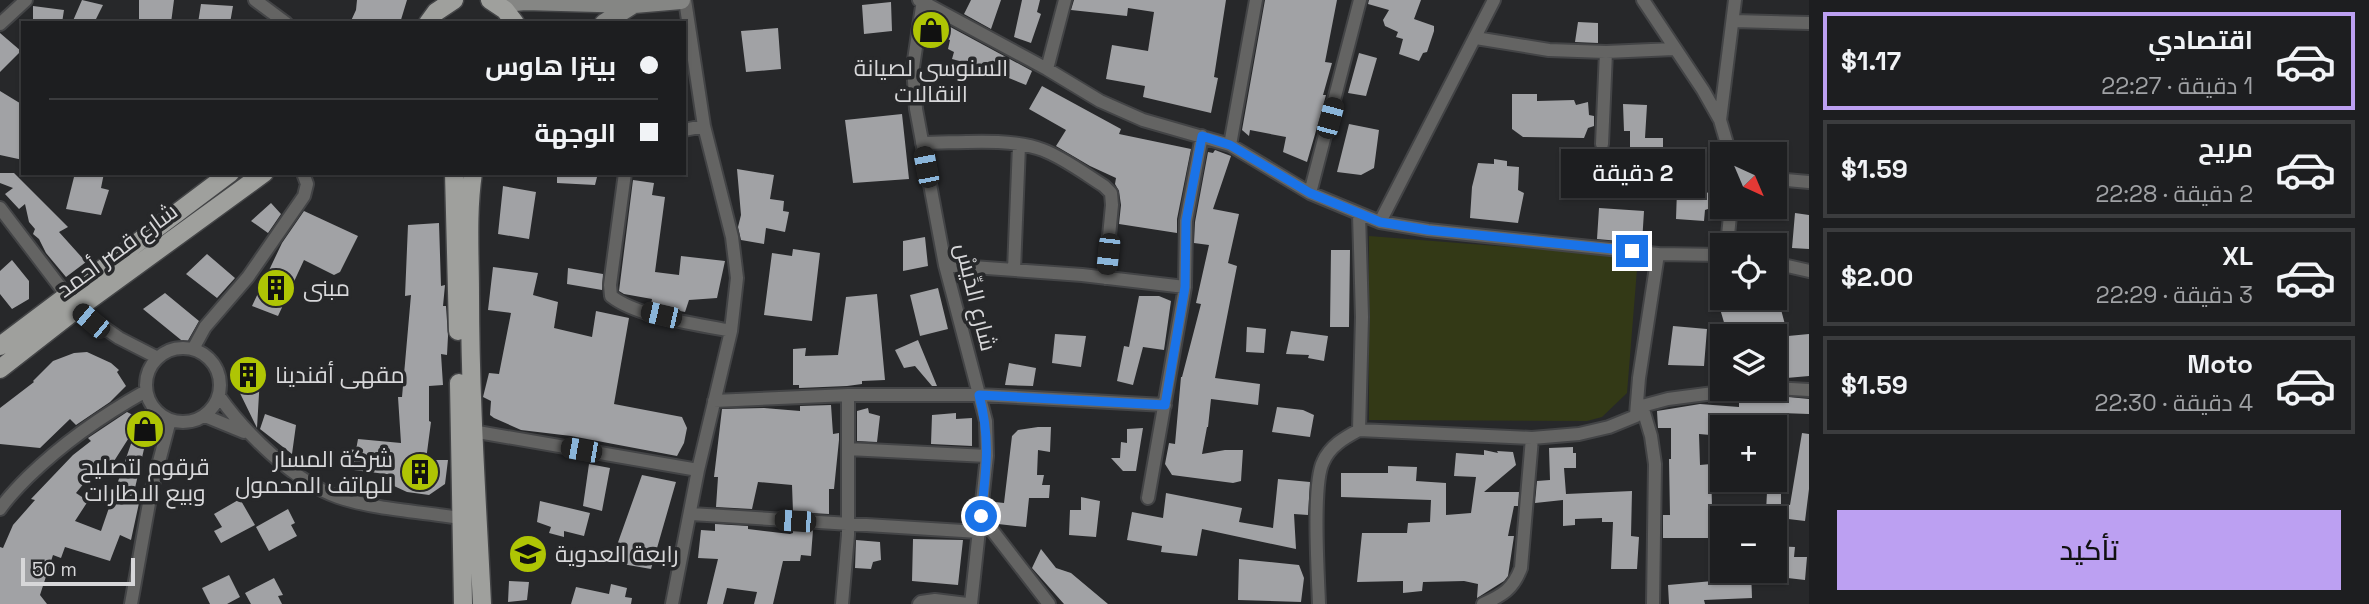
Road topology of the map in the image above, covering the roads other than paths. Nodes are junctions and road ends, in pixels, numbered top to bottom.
1 (26, 0) edge
2 (255, 0) edge
3 (454, 0) edge
4 (683, 0) edge
5 (921, 0) edge
6 (1065, 0) edge
7 (1256, 0) edge
8 (1360, 0) edge
9 (1494, 0) edge
10 (1643, 0) edge
11 (1735, 0) edge
12 (494, 2) edge
13 (634, 4) junction
14 (431, 15) edge
15 (283, 21) edge
16 (513, 21) edge
17 (607, 21) edge
18 (1734, 21) junction
19 (1809, 23) edge
20 (0, 24) edge
21 (1476, 38) junction
22 (1674, 50) junction
23 (1606, 52) junction
24 (1047, 69) junction
25 (1720, 120) junction
26 (704, 126) junction
27 (686, 130) edge
28 (1202, 136) junction
29 (1726, 142) edge
30 (922, 143) junction
31 (1602, 144) dead end
32 (1019, 145) junction
33 (1230, 145) junction
34 (227, 175) edge
35 (261, 175) edge
36 (304, 175) edge
37 (454, 175) edge
38 (473, 175) edge
39 (625, 175) edge
40 (1787, 180) edge
41 (1809, 182) edge
42 (1310, 193) junction
43 (0, 208) edge
44 (1359, 214) junction
45 (1380, 222) junction
46 (1658, 254) junction
47 (1710, 255) edge
48 (945, 265) junction
49 (1787, 266) edge
50 (1014, 270) junction
51 (1809, 271) edge
52 (1105, 278) junction
53 (1185, 287) junction
54 (66, 295) junction
55 (77, 309) junction
56 (731, 331) junction
57 (0, 346) edge
58 (193, 349) junction
59 (158, 358) junction
60 (0, 369) edge
61 (1787, 389) edge
62 (1809, 390) edge
63 (146, 391) junction
64 (1710, 394) edge
65 (848, 395) junction
66 (979, 395) junction
67 (219, 396) junction
68 (715, 401) junction
69 (1165, 405) junction
70 (1639, 411) junction
71 (205, 416) junction
72 (170, 420) junction
73 (1359, 430) junction
74 (472, 431) junction
75 (248, 434) junction
76 (1532, 438) junction
77 (848, 449) junction
78 (987, 456) junction
79 (698, 470) junction
80 (1148, 498) dead end
81 (2, 501) edge
82 (691, 514) junction
83 (981, 516) junction
84 (469, 519) junction
85 (848, 524) junction
86 (979, 532) junction
87 (131, 604) edge
88 (463, 604) edge
89 (482, 604) edge
90 (672, 604) edge
91 (842, 604) edge
92 (919, 604) edge
93 (969, 604) edge
94 (1049, 604) edge
95 (1319, 604) edge
96 (1483, 604) edge
97 (1653, 604) edge

1 - 20 street
2 - 15 street
3 - 14 main road
4 - 13 street
4 - 26 street
5 - 24 street
5 - 30 street, شارع الدِّيسْ
6 - 24 street
7 - 33 street
8 - 42 street
9 - 21 street
10 - 22 street
11 - 18 street
12 - 13 street
12 - 16 main road
13 - 17 street
18 - 19 street
18 - 25 street
21 - 23 street
21 - 45 street
22 - 23 street
22 - 25 street
23 - 31 street
24 - 28 street
25 - 29 street
26 - 27 street
26 - 56 street
28 - 33 street
28 - 53 street
30 - 32 street
30 - 48 street, شارع الدِّيسْ
32 - 50 street
32 - 52 street
33 - 42 street
34 - 54 main road, شارع قصر أحمد
35 - 55 main road, شارع قصر أحمد
36 - 58 street
37 - 84 main road
38 - 74 main road
39 - 56 street
40 - 41 street
42 - 44 street
43 - 54 street
44 - 45 street
44 - 73 street
45 - 46 street
46 - 47 street
46 - 70 street
48 - 50 street
48 - 66 street, شارع الدِّيسْ
49 - 51 street
50 - 52 street
52 - 53 street
53 - 69 street
54 - 55 street
54 - 57 main road, شارع قصر أحمد
55 - 59 street
55 - 60 main road, شارع قصر أحمد
56 - 68 street
58 - 59 street
58 - 67 street
59 - 63 street
61 - 62 street
63 - 72 street
63 - 81 street
64 - 70 street
65 - 66 street
65 - 68 street
65 - 77 street
66 - 69 street
66 - 78 street, شارع الدِّيسْ
67 - 71 street
67 - 75 street
68 - 79 street
69 - 80 street
70 - 76 street
70 - 97 street
71 - 72 street
71 - 75 street
72 - 87 street
73 - 76 street
73 - 95 street
74 - 79 street
74 - 84 main road
75 - 84 street
76 - 96 street
77 - 78 street
77 - 85 street
78 - 83 street, شارع الدِّيسْ
79 - 82 street
82 - 85 street
82 - 90 street
83 - 86 street, شارع الدِّيسْ
83 - 94 street
84 - 88 main road
84 - 89 main road
85 - 86 street
85 - 91 street
86 - 93 street, شارع الدِّيسْ
92 - 93 street

